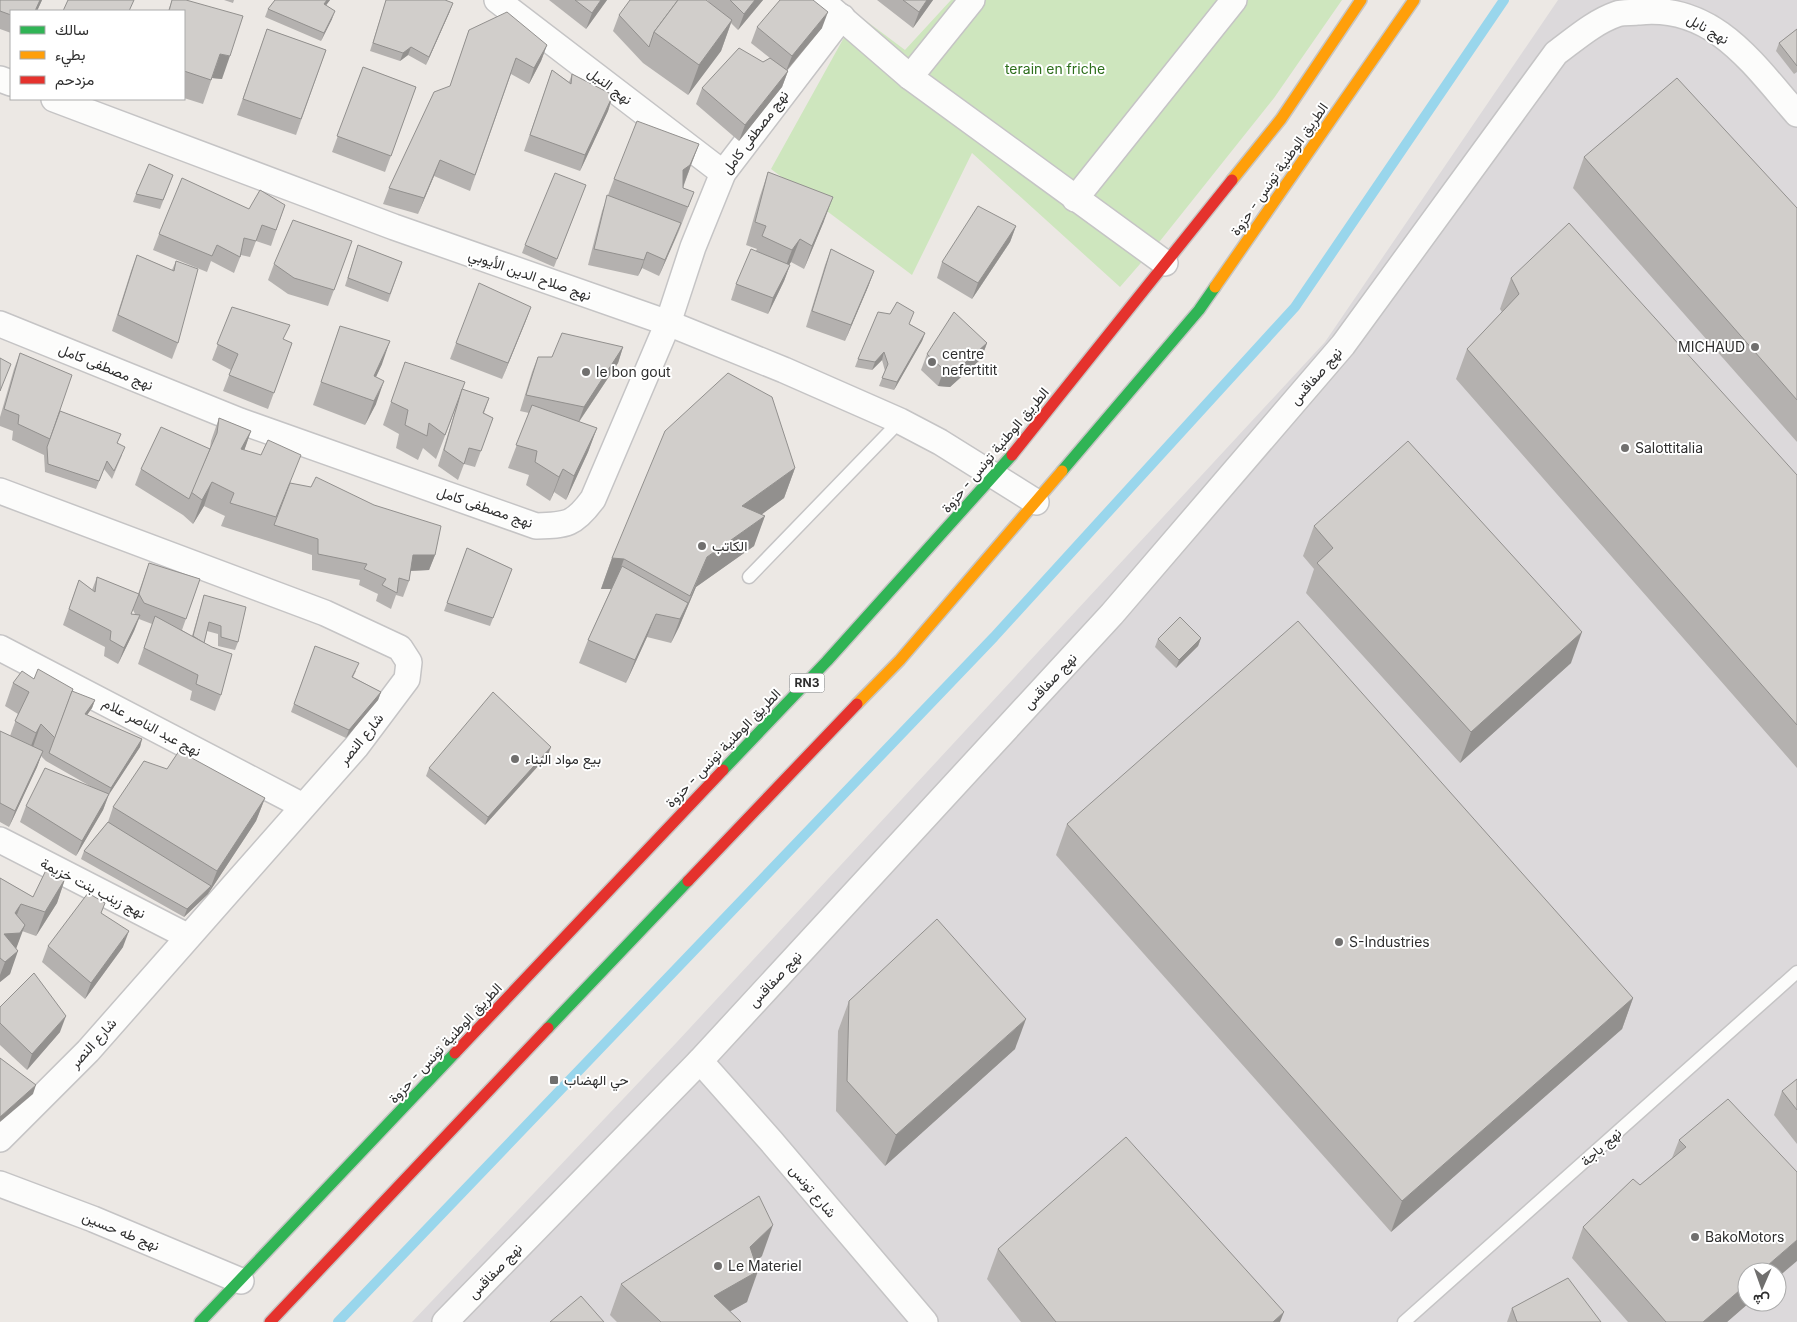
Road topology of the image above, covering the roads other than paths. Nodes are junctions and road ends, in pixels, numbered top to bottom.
1 (497, 0) edge
2 (821, 0) edge
3 (972, 0) edge
4 (1234, 0) edge
5 (1361, 0) edge
6 (1414, 0) edge
7 (1618, 14) joint
8 (842, 18) junction
9 (910, 77) junction
10 (57, 100) edge
11 (1797, 113) edge
12 (723, 173) junction
13 (1076, 199) junction
14 (1165, 263) junction
15 (668, 323) junction
16 (0, 324) edge
17 (900, 421) junction
18 (996, 476) junction
19 (0, 491) edge
20 (1036, 502) junction
21 (749, 578) dead end
22 (0, 648) edge
23 (303, 806) junction
24 (0, 840) edge
25 (187, 936) junction
26 (1797, 972) edge
27 (700, 1061) junction
28 (0, 1139) edge
29 (0, 1184) edge
30 (241, 1281) junction
31 (200, 1322) edge
32 (270, 1322) edge
33 (445, 1322) edge
34 (925, 1322) edge
35 (1404, 1322) edge

1 - 12 street, نهج النيل
2 - 8 street
3 - 9 street
4 - 13 street
5 - 14 main road, الطريق الوطنية تونس - حزوة / RN3
6 - 20 main road, الطريق الوطنية تونس - حزوة
7 - 11 street, نهج نابل
7 - 27 street, نهج صفاقس
8 - 9 street
8 - 12 street, نهج مصطفى كامل
9 - 13 street
10 - 15 street, نهج صلاح الدين الأيوبي
12 - 15 street, نهج مصطفى كامل
13 - 14 street
14 - 18 main road, الطريق الوطنية تونس - حزوة / RN3
15 - 16 street, نهج مصطفى كامل
15 - 17 street, نهج صلاح الدين الأيوبي
17 - 18 street, نهج صلاح الدين الأيوبي
17 - 21 lane
18 - 20 street, نهج صلاح الدين الأيوبي
18 - 30 main road, الطريق الوطنية تونس - حزوة / RN3
19 - 23 street, شارع النصر
20 - 32 main road, الطريق الوطنية تونس - حزوة
22 - 23 street, نهج عبد الناصر علام
23 - 25 street, شارع النصر
24 - 25 street, نهج زينب بنت خزيمة
25 - 28 street, شارع النصر
26 - 35 lane, نهج باجة
27 - 33 street, نهج صفاقس
27 - 34 street, شارع تونس
29 - 30 street, نهج طه حسين
30 - 31 main road, الطريق الوطنية تونس - حزوة / RN3

